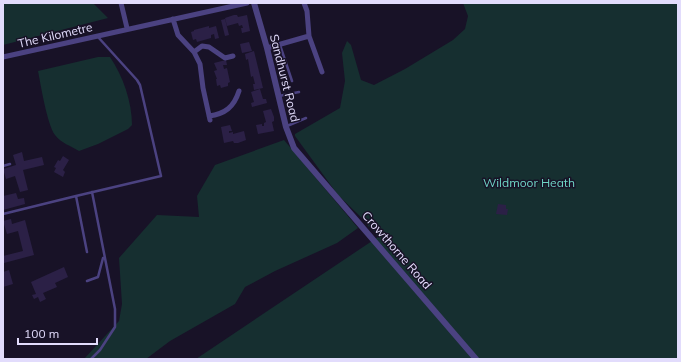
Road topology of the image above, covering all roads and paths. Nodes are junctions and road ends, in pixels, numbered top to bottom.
1 (121, 3) edge
2 (247, 3) edge
3 (254, 3) edge
4 (304, 3) edge
5 (173, 20) junction
6 (127, 28) junction
7 (96, 35) junction
8 (309, 36) junction
9 (280, 44) junction
10 (267, 48) junction
11 (194, 52) junction
12 (233, 56) dead end
13 (3, 57) edge
14 (322, 72) dead end
15 (292, 81) dead end
16 (239, 91) dead end
17 (299, 92) dead end
18 (278, 96) junction
19 (306, 118) dead end
20 (286, 127) junction
21 (300, 157) joint
22 (10, 164) dead end
23 (3, 166) edge
24 (92, 192) junction
25 (76, 196) junction
26 (3, 214) edge
27 (87, 252) dead end
28 (104, 255) junction
29 (87, 281) dead end
30 (91, 359) edge
31 (476, 359) edge

1 - 6 street
2 - 5 street, The Kilometre
3 - 10 street, Sandhurst Road
4 - 8 street
5 - 6 street, The Kilometre
5 - 11 street
6 - 7 street, The Kilometre
7 - 13 street, The Kilometre
7 - 24 lane
8 - 9 street
8 - 14 street
9 - 10 street
9 - 15 lane
10 - 18 street, Sandhurst Road
11 - 12 street
11 - 16 street
17 - 18 lane
18 - 20 street, Sandhurst Road
19 - 20 lane
20 - 21 street, Sandhurst Road
21 - 31 street, Crowthorne Road
22 - 23 lane
24 - 25 lane
24 - 28 lane
25 - 26 lane
25 - 27 lane
28 - 29 lane
28 - 30 lane

